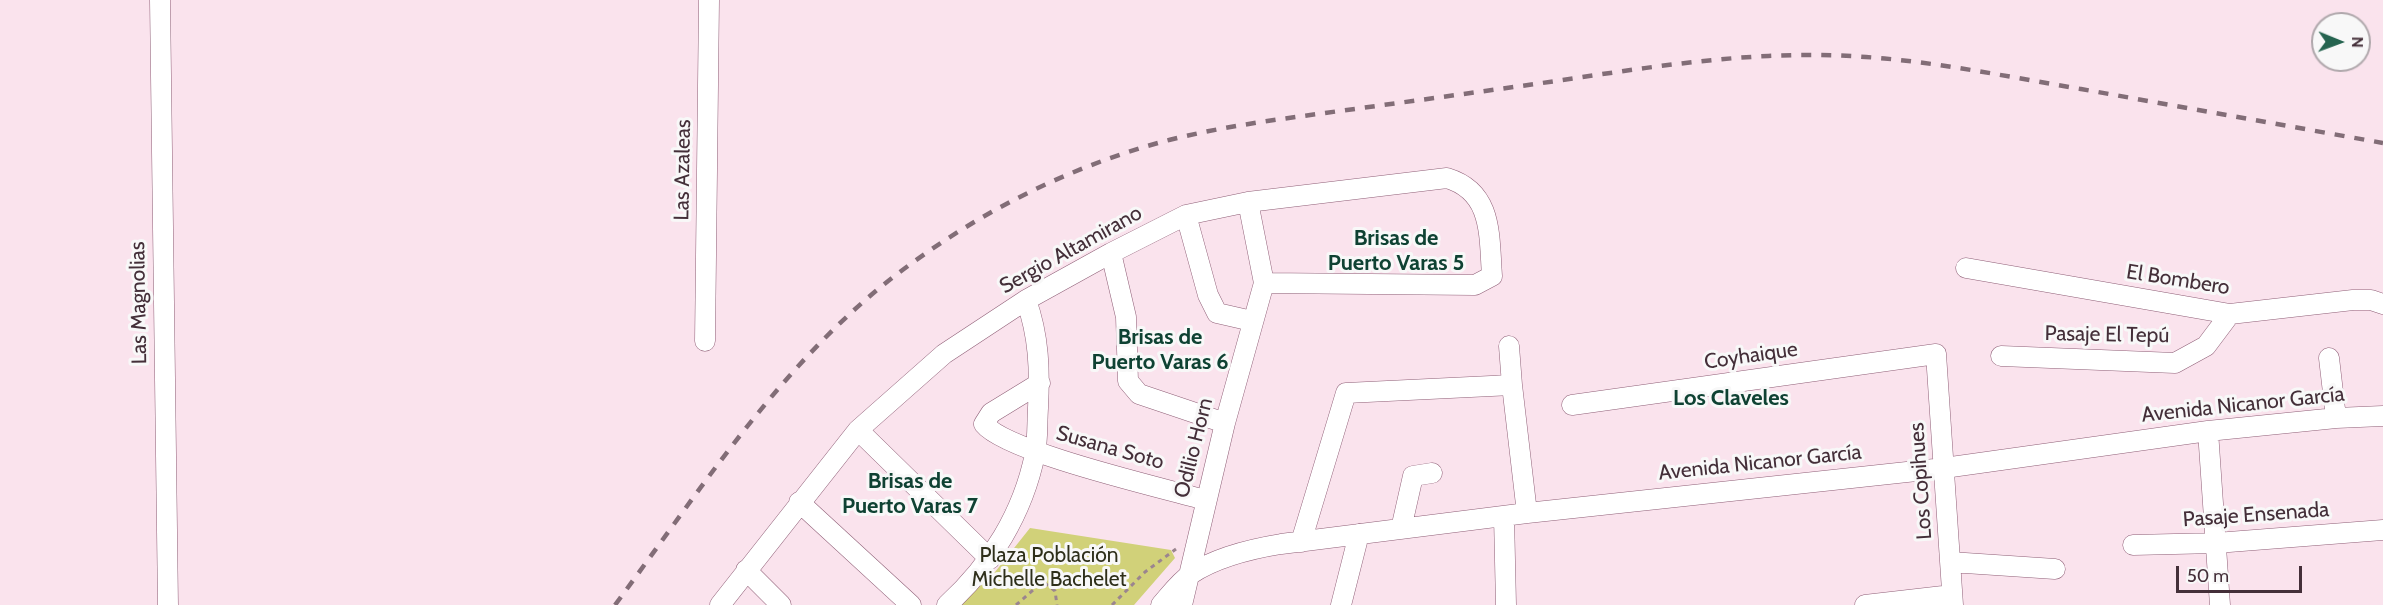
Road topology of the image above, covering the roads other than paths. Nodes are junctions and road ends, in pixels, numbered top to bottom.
1 (160, 0) edge
2 (709, 0) edge
3 (1248, 202) junction
4 (1186, 215) junction
5 (1111, 253) junction
6 (1966, 268) dead end
7 (1264, 283) junction
8 (1026, 300) junction
9 (2383, 304) edge
10 (2230, 314) junction
11 (1252, 321) junction
12 (705, 341) dead end
13 (1509, 346) dead end
14 (1936, 354) joint
15 (2001, 356) dead end
16 (2329, 358) dead end
17 (1040, 383) junction
18 (1512, 385) junction
19 (1572, 405) dead end
20 (2383, 416) edge
21 (2336, 418) junction
22 (1225, 423) junction
23 (858, 430) junction
24 (2208, 431) junction
25 (1036, 452) junction
26 (1944, 468) junction
27 (1432, 473) dead end
28 (1205, 500) junction
29 (800, 502) junction
30 (1527, 513) junction
31 (1504, 516) junction
32 (1401, 529) junction
33 (2383, 530) edge
34 (1359, 534) junction
35 (1301, 542) junction
36 (2216, 543) junction
37 (2133, 545) dead end
38 (990, 559) junction
39 (1950, 562) junction
40 (2055, 569) dead end
41 (746, 570) junction
42 (1189, 575) junction
43 (1953, 600) edge
44 (168, 605) edge
45 (720, 605) edge
46 (781, 605) edge
47 (910, 605) edge
48 (947, 605) edge
49 (1161, 605) edge
50 (1182, 605) edge
51 (1341, 605) edge
52 (1506, 605) edge
53 (1865, 605) edge
54 (2220, 605) edge

1 - 44 street, Las Magnolias
2 - 12 street, Las Azaleas
3 - 4 street, Sergio Altamirano
3 - 7 street
3 - 7 street, Sergio Altamirano
4 - 5 street, Sergio Altamirano
4 - 11 street
5 - 8 street, Sergio Altamirano
5 - 22 street
6 - 10 street, El Bombero
7 - 11 street, Odilio Horn
8 - 17 street
8 - 23 street, Sergio Altamirano
9 - 10 street, El Bombero
10 - 15 street, Pasaje El Tepú
11 - 22 street, Odilio Horn
13 - 18 street
14 - 19 street, Coyhaique
14 - 26 street, Los Copihues
16 - 21 street
17 - 25 street
17 - 25 street, Susana Soto
18 - 30 street
18 - 35 street
20 - 21 street, Avenida Nicanor García
21 - 24 street, Avenida Nicanor García
22 - 28 street, Odilio Horn
23 - 29 street, Sergio Altamirano
23 - 38 street
24 - 26 street, Avenida Nicanor García
24 - 36 street
25 - 28 street, Susana Soto
25 - 38 street
26 - 30 street, Avenida Nicanor García
26 - 39 street, Los Copihues
27 - 32 street
28 - 42 street, Odilio Horn
29 - 41 street, Sergio Altamirano
29 - 47 street
30 - 31 street, Avenida Nicanor García
31 - 32 street, Avenida Nicanor García
31 - 52 street
32 - 34 street, Avenida Nicanor García
33 - 36 street, Pasaje Ensenada
34 - 35 street, Avenida Nicanor García
34 - 51 street
35 - 42 street, Avenida Nicanor García
36 - 37 street, Pasaje Ensenada
36 - 54 street
38 - 48 street
39 - 40 street
39 - 43 street, Los Copihues
41 - 45 street, Sergio Altamirano
41 - 46 street
42 - 49 street, Avenida Nicanor García
42 - 50 street, Odilio Horn
43 - 53 street

